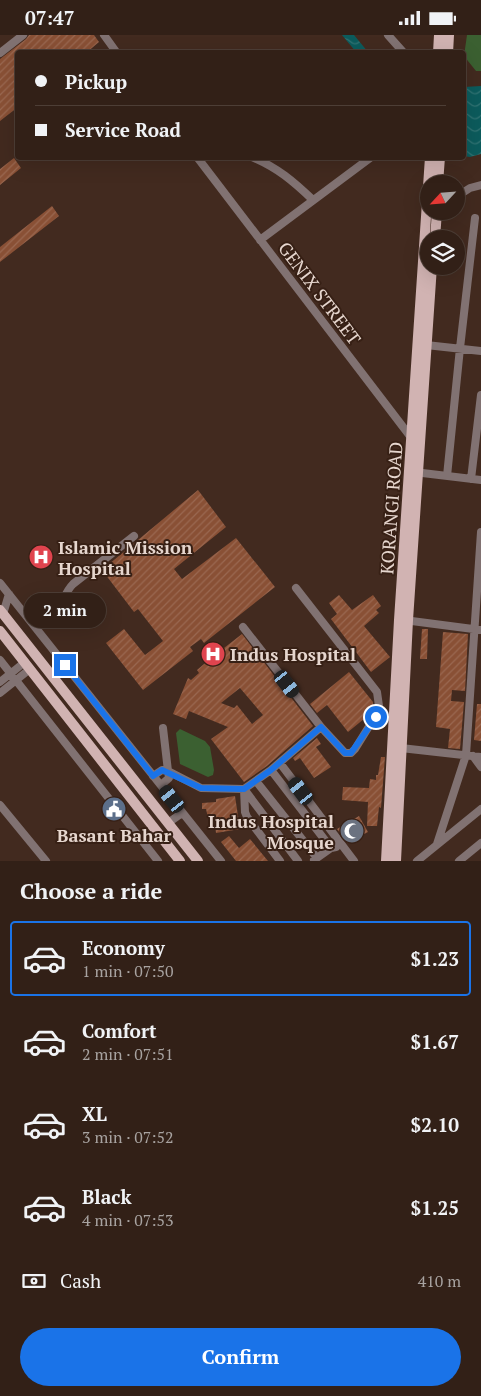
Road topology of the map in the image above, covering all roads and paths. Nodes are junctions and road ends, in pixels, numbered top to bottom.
1 (23, 35) edge
2 (104, 35) edge
3 (388, 35) edge
4 (439, 35) edge
5 (449, 35) edge
6 (115, 50) edge
7 (401, 50) edge
8 (438, 50) edge
9 (448, 50) edge
10 (0, 53) edge
11 (203, 160) edge
12 (259, 160) edge
13 (367, 160) edge
14 (430, 160) edge
15 (440, 160) edge
16 (439, 175) edge
17 (481, 185) edge
18 (465, 191) edge
19 (313, 201) junction
20 (475, 218) dead end
21 (432, 220) edge
22 (431, 223) junction
23 (433, 230) edge
24 (260, 240) junction
25 (431, 275) edge
26 (426, 345) junction
27 (460, 348) junction
28 (481, 351) edge
29 (481, 395) edge
30 (416, 443) junction
31 (413, 472) junction
32 (447, 476) junction
33 (471, 479) junction
34 (481, 480) edge
35 (481, 533) edge
36 (134, 536) dead end
37 (0, 583) edge
38 (296, 587) dead end
39 (9, 594) junction
40 (2, 612) edge
41 (404, 620) junction
42 (35, 627) junction
43 (243, 627) dead end
44 (478, 630) edge
45 (0, 631) edge
46 (0, 660) edge
47 (27, 666) junction
48 (10, 673) junction
49 (16, 680) junction
50 (0, 682) edge
51 (0, 693) edge
52 (321, 727) junction
53 (164, 728) dead end
54 (131, 747) junction
55 (401, 749) junction
56 (473, 756) edge
57 (117, 759) junction
58 (280, 763) junction
59 (481, 767) edge
60 (271, 770) junction
61 (168, 771) junction
62 (153, 776) junction
63 (256, 781) junction
64 (161, 785) junction
65 (244, 789) junction
66 (2, 810) edge
67 (480, 812) edge
68 (182, 813) junction
69 (168, 823) junction
70 (394, 825) junction
71 (481, 843) edge
72 (437, 844) junction
73 (343, 846) junction
74 (331, 848) junction
75 (315, 860) edge
76 (390, 860) edge
77 (46, 861) edge
78 (158, 861) edge
79 (180, 861) edge
80 (198, 861) edge
81 (221, 861) edge
82 (280, 861) edge
83 (298, 861) edge
84 (354, 861) edge
85 (417, 861) edge
86 (459, 861) edge

1 - 10 street
2 - 6 street
3 - 7 street
4 - 8 main road
5 - 9 main road
11 - 24 street, GENIX STREET
12 - 19 street
13 - 19 street
14 - 22 main road, KORANGI ROAD
15 - 16 main road
17 - 18 street
19 - 24 street
20 - 27 street
21 - 22 main road, KORANGI ROAD
22 - 23 main road, KORANGI ROAD
22 - 30 main road, KORANGI ROAD
24 - 30 street, GENIX STREET
25 - 26 main road, KORANGI ROAD
26 - 27 street
26 - 30 main road, KORANGI ROAD
27 - 28 street
27 - 32 street
29 - 33 street
30 - 31 main road, KORANGI ROAD
31 - 32 street
31 - 41 main road, KORANGI ROAD
32 - 33 street
33 - 34 street
35 - 44 street
36 - 42 street
37 - 39 street
38 - 52 street
39 - 40 street
39 - 42 street
40 - 57 main road
41 - 44 street
41 - 55 main road, KORANGI ROAD
41 - 70 main road, KORANGI ROAD
42 - 54 street
43 - 52 street
44 - 56 street
45 - 47 main road
46 - 48 street
47 - 48 street
47 - 49 street
47 - 79 main road
48 - 49 street
48 - 50 street
49 - 51 street
49 - 78 street
52 - 58 street
53 - 61 street
54 - 57 street
54 - 62 street
55 - 56 street
55 - 70 main road, KORANGI ROAD
56 - 59 street
56 - 72 street
57 - 69 main road
58 - 60 street
58 - 73 street
60 - 63 street
60 - 74 street
61 - 62 street
61 - 64 street
61 - 65 street
62 - 64 street
63 - 65 street
63 - 75 street
64 - 68 street
65 - 82 street
65 - 83 street
66 - 77 street
67 - 72 street
68 - 69 street
68 - 81 street
69 - 80 main road
70 - 76 main road, KORANGI ROAD
70 - 76 main road
71 - 86 street
72 - 85 street
73 - 74 street
73 - 84 street
74 - 75 street

